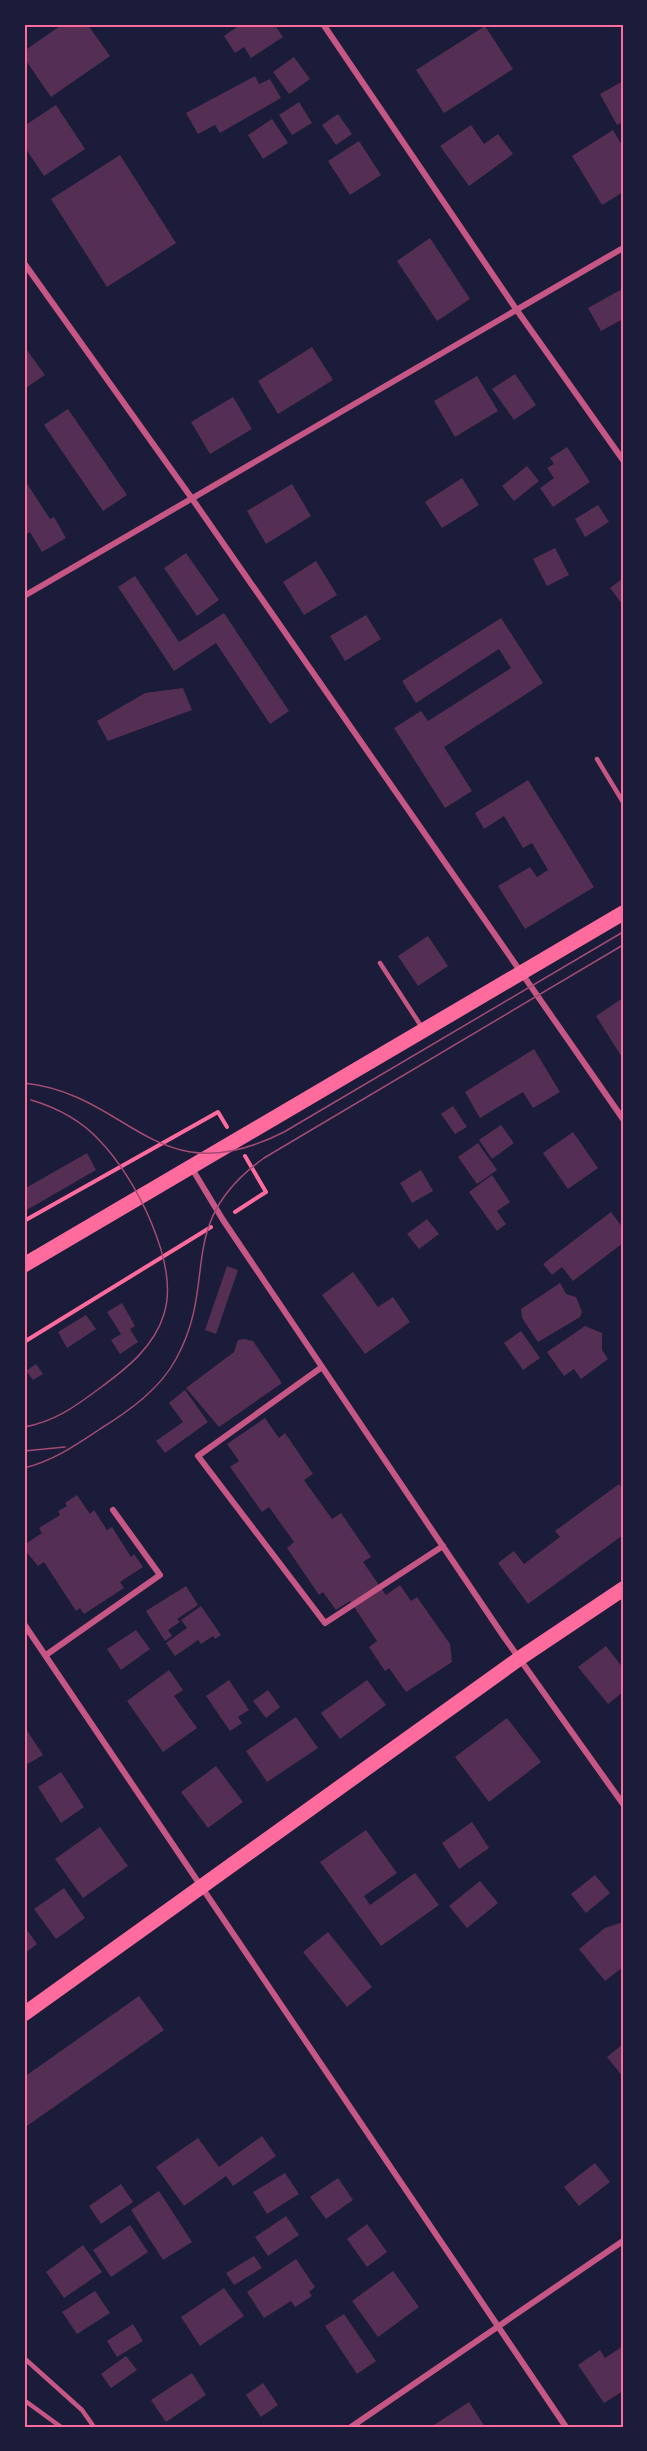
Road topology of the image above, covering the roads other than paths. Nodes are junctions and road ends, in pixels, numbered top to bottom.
1 (323, 24) edge
2 (623, 248) edge
3 (24, 264) edge
4 (516, 309) junction
5 (623, 460) edge
6 (193, 501) junction
7 (24, 596) edge
8 (597, 759) dead end
9 (623, 802) edge
10 (623, 913) edge
11 (380, 963) dead end
12 (522, 974) junction
13 (425, 1031) junction
14 (623, 1119) edge
15 (191, 1167) junction
16 (24, 1265) edge
17 (322, 1367) junction
18 (113, 1510) dead end
19 (442, 1546) junction
20 (623, 1589) edge
21 (24, 1624) edge
22 (46, 1655) junction
23 (520, 1658) junction
24 (623, 1804) edge
25 (202, 1887) junction
26 (24, 2014) edge
27 (623, 2241) edge
28 (499, 2326) junction
29 (24, 2358) edge
30 (24, 2400) edge
31 (61, 2427) edge
32 (94, 2427) edge
33 (351, 2427) edge
34 (566, 2427) edge

1 - 4 street
2 - 4 street
3 - 6 street
4 - 5 street
4 - 6 street
6 - 7 street
6 - 12 street
8 - 9 lane
10 - 12 main road
11 - 13 lane
12 - 13 main road
12 - 14 street
13 - 15 main road
15 - 16 main road
15 - 17 street
17 - 19 street
17 - 19 street
18 - 22 street
19 - 23 street
20 - 23 main road
21 - 22 street
22 - 25 street
23 - 24 street
23 - 25 main road
25 - 26 main road
25 - 28 street
27 - 28 street
28 - 33 street
28 - 34 street
29 - 32 lane
30 - 31 lane

